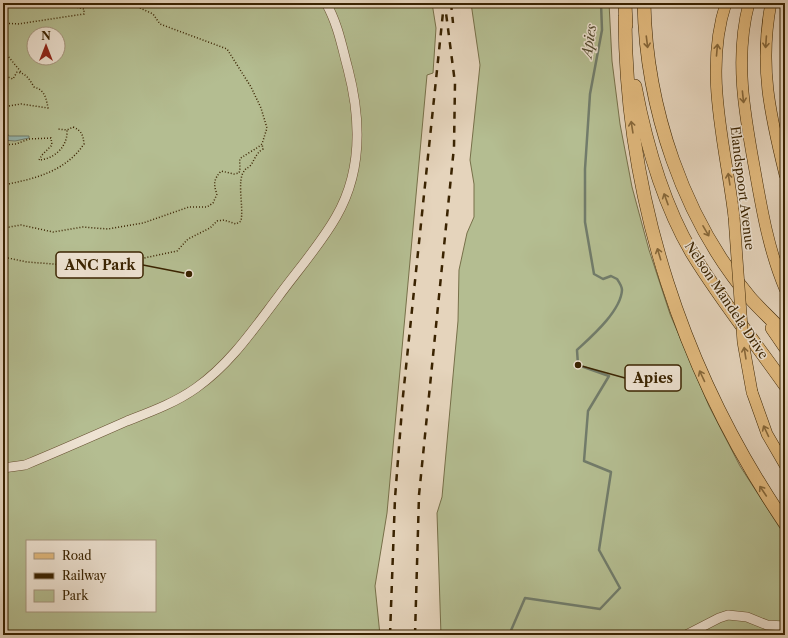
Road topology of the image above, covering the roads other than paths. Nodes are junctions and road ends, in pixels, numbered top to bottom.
1 (326, 3) edge
2 (625, 3) edge
3 (644, 3) edge
4 (726, 3) edge
5 (749, 3) edge
6 (771, 3) edge
7 (625, 18) junction
8 (785, 175) edge
9 (785, 289) edge
10 (751, 299) junction
11 (785, 334) edge
12 (785, 346) edge
13 (785, 385) edge
14 (785, 465) edge
15 (3, 468) edge
16 (785, 523) edge
17 (785, 626) edge
18 (686, 635) edge

1 - 15 lane
2 - 7 highway, Nelson Mandela Drive
3 -> 10 highway, Nelson Mandela Drive
14 -> 4 main road, Elandspoort Avenue, bridge
5 -> 9 main road, Elandspoort Avenue
6 -> 8 main road
13 -> 7 highway, Nelson Mandela Drive
16 -> 7 highway
10 - 11 highway, Nelson Mandela Drive
10 - 12 highway
17 - 18 lane

